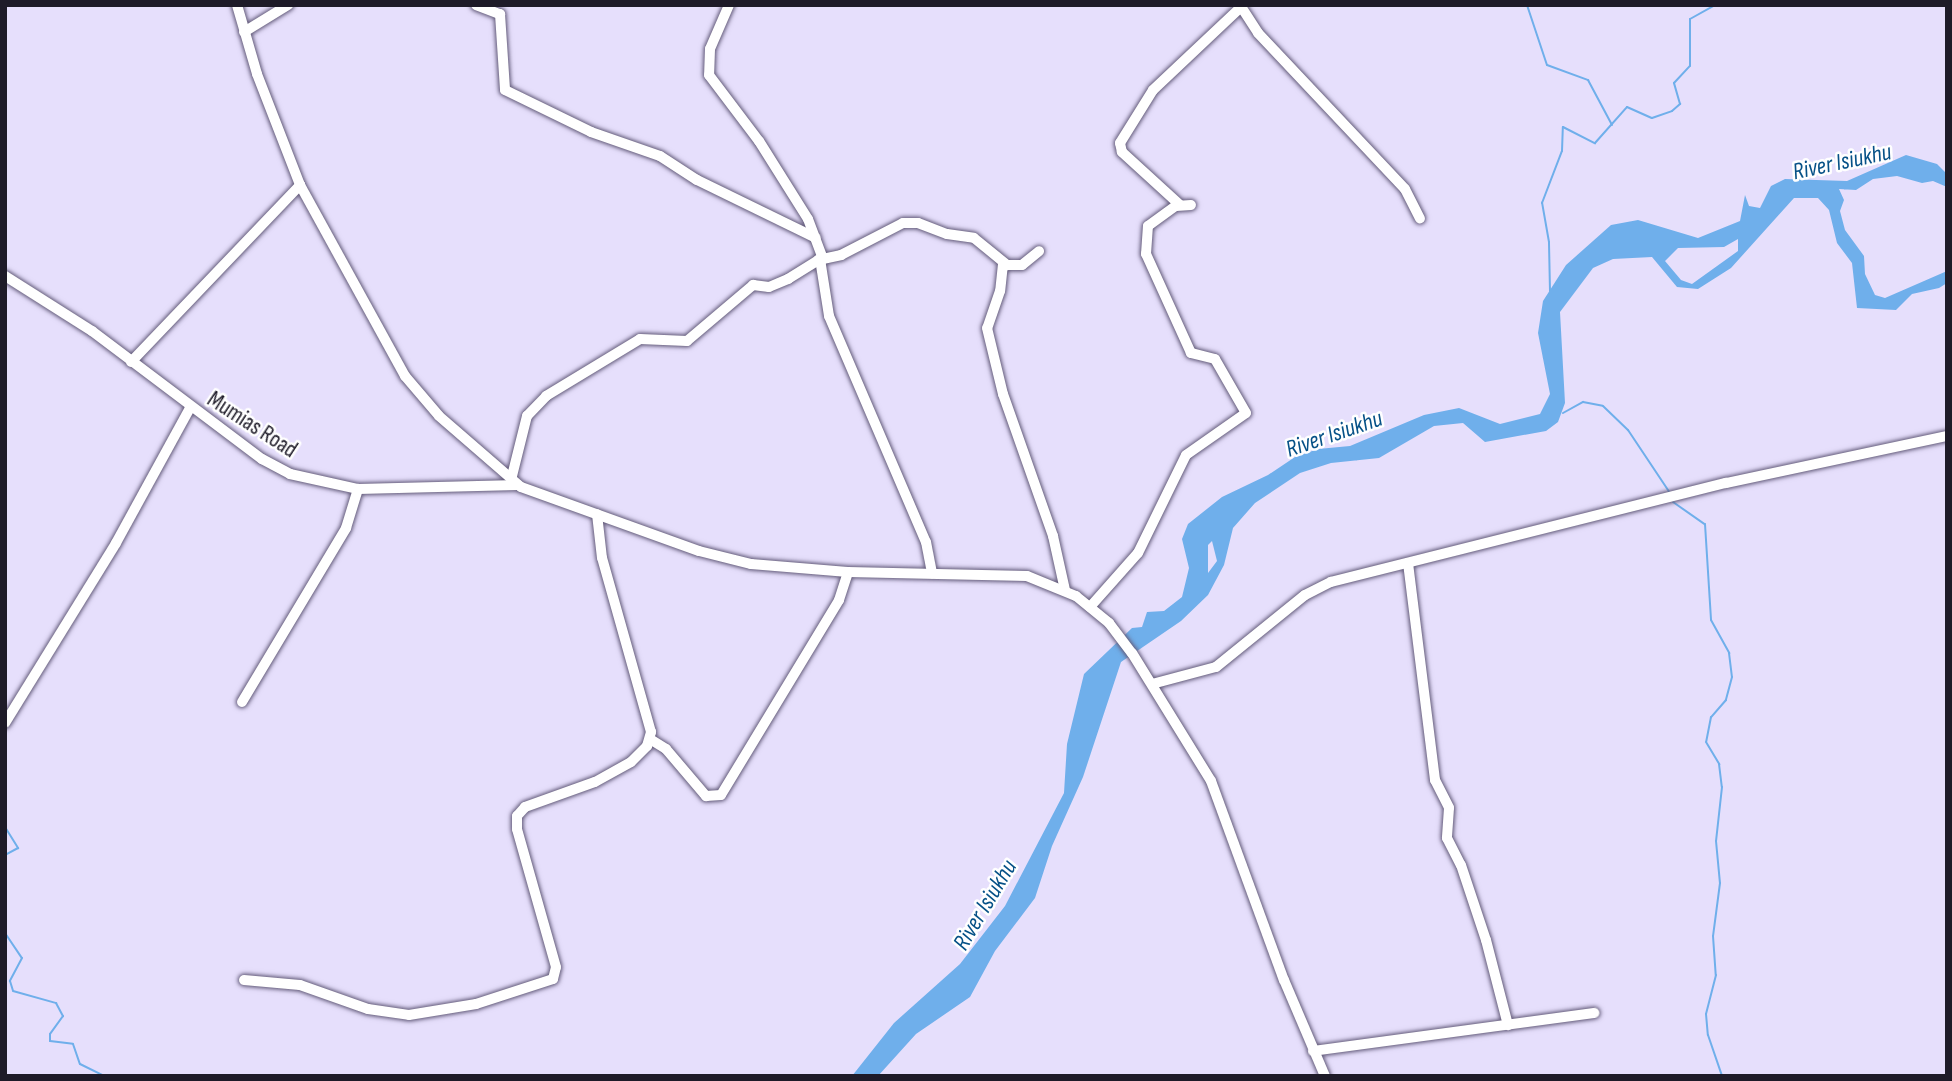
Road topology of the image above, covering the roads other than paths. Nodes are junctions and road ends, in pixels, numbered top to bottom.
1 (237, 5) edge
2 (288, 5) edge
3 (476, 5) edge
4 (729, 5) edge
5 (1240, 7) edge
6 (244, 32) junction
7 (300, 185) junction
8 (1420, 218) dead end
9 (816, 238) junction
10 (1040, 251) dead end
11 (822, 259) junction
12 (1003, 264) junction
13 (5, 276) edge
14 (131, 362) junction
15 (190, 408) junction
16 (1947, 436) edge
17 (515, 481) junction
18 (358, 489) junction
19 (597, 514) junction
20 (1408, 564) junction
21 (848, 572) junction
22 (932, 573) junction
23 (1065, 590) junction
24 (1090, 607) junction
25 (1152, 684) junction
26 (242, 702) dead end
27 (5, 723) edge
28 (650, 739) junction
29 (244, 979) dead end
30 (1594, 1013) dead end
31 (1508, 1025) junction
32 (1313, 1051) junction
33 (1325, 1076) edge

1 - 6 street
2 - 6 street
3 - 9 street
4 - 9 street
5 - 8 street
5 - 24 street
6 - 7 street
7 - 14 street
7 - 17 street
9 - 11 street
10 - 12 street
11 - 12 street
11 - 17 street
11 - 22 street
12 - 23 street
13 - 14 street, Mumias Road
14 - 15 street, Mumias Road
15 - 18 street, Mumias Road
15 - 27 street
16 - 20 street
17 - 18 street, Mumias Road
17 - 19 street
18 - 26 street
19 - 21 street
19 - 28 street
20 - 25 street
20 - 31 street
21 - 22 street
21 - 28 street
22 - 23 street
23 - 24 street
24 - 25 street
25 - 32 street
28 - 29 street
30 - 31 street
31 - 32 street
32 - 33 street

